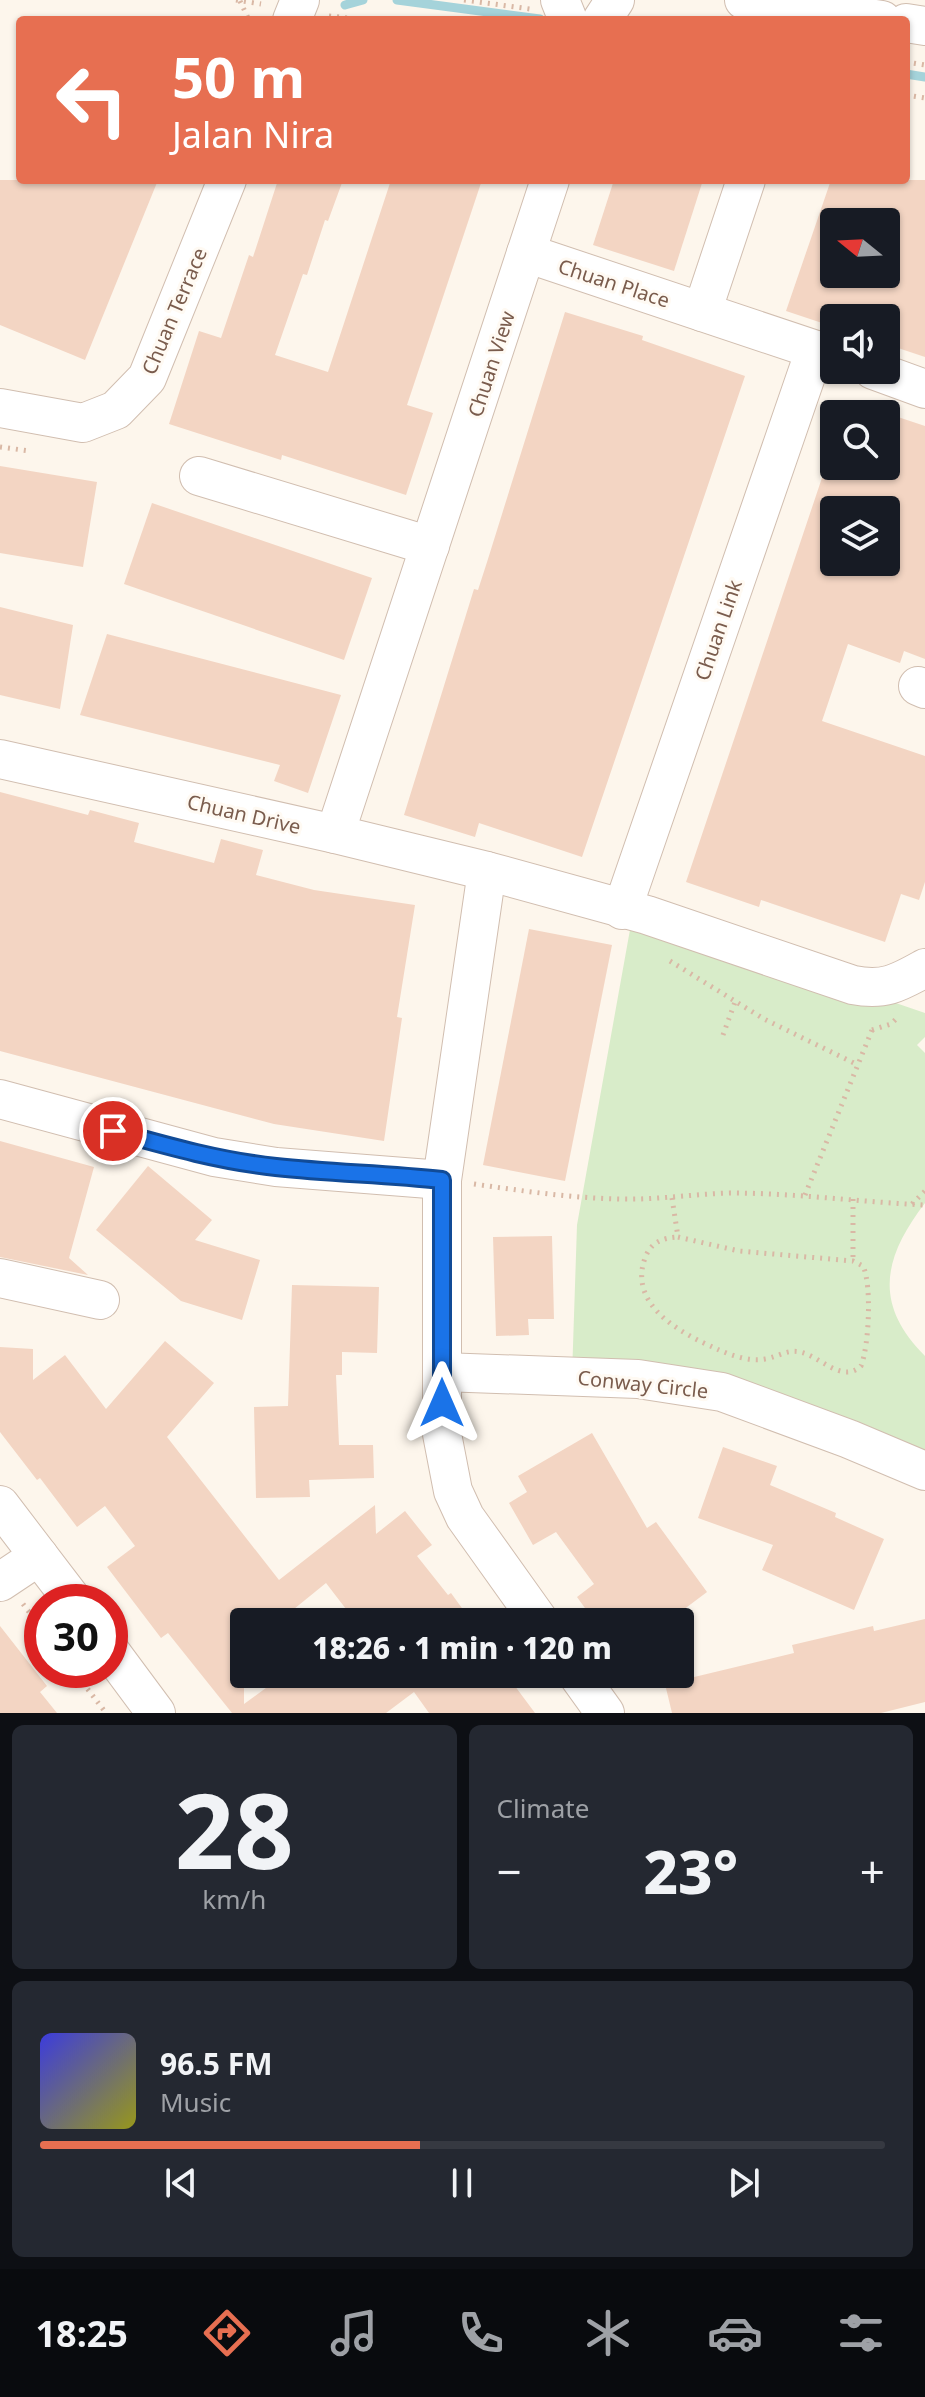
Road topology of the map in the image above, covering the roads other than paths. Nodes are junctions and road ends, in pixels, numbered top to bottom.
1 (744, 0) edge
2 (854, 16) edge
3 (225, 184) edge
4 (549, 184) edge
5 (745, 184) edge
6 (526, 253) junction
7 (702, 312) junction
8 (820, 352) edge
9 (820, 365) edge
10 (900, 380) edge
11 (925, 389) edge
12 (0, 408) edge
13 (199, 476) dead end
14 (430, 546) junction
15 (0, 759) edge
16 (335, 834) junction
17 (487, 871) junction
18 (634, 912) junction
19 (925, 968) edge
20 (0, 1099) edge
21 (442, 1180) junction
22 (0, 1278) edge
23 (100, 1300) dead end
24 (442, 1372) junction
25 (925, 1471) edge
26 (0, 1505) edge
27 (39, 1556) junction
28 (0, 1582) edge
29 (60, 1584) edge
30 (530, 1608) edge
31 (128, 1675) edge
32 (587, 1688) edge
33 (156, 1713) edge
34 (605, 1713) edge

1 - 2 street
3 - 12 street, Chuan Terrace
4 - 6 street, Chuan View
5 - 7 street
6 - 7 street, Chuan Place
6 - 14 street, Chuan View
7 - 8 street, Chuan Place
9 - 18 street, Chuan Link
10 - 11 street
13 - 14 street
14 - 16 street, Chuan View
15 - 16 street, Chuan Drive
16 - 17 street, Chuan Drive
17 - 18 street, Chuan Drive
17 - 21 street
18 - 19 street, Chuan Drive
20 - 21 street
21 - 24 street
22 - 23 street
24 - 25 street, Conway Circle
24 - 30 street
26 - 27 street
27 - 28 street
27 - 29 street
31 - 33 street
32 - 34 street

